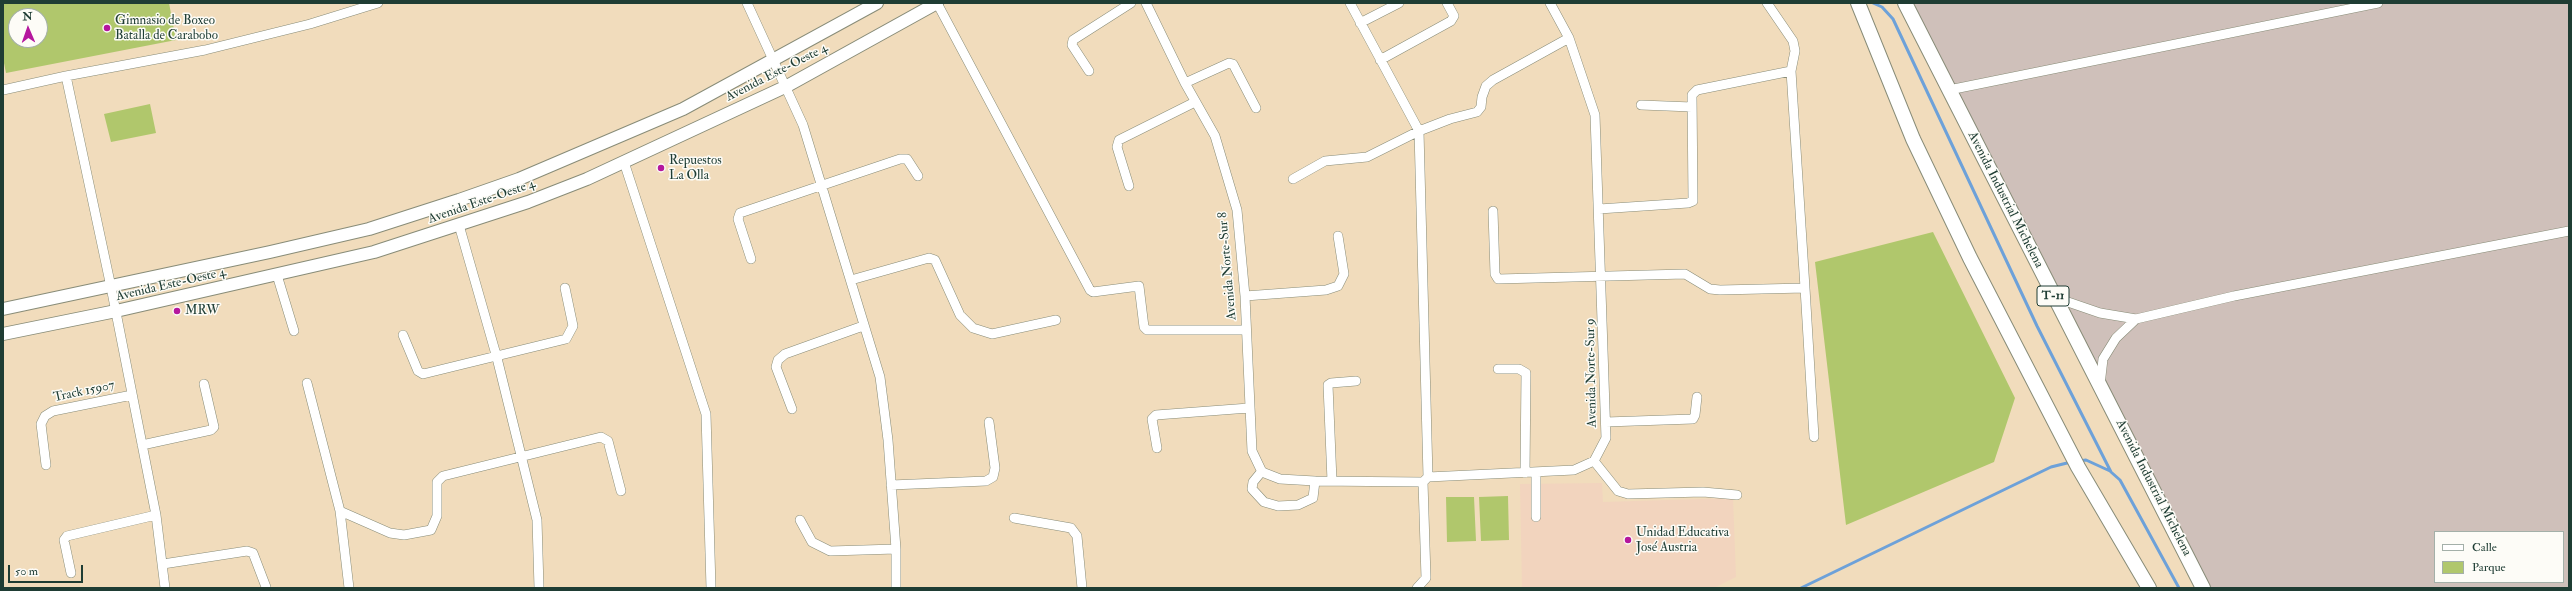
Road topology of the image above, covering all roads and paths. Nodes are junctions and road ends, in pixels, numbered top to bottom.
1 (378, 3) edge
2 (747, 3) edge
3 (876, 3) edge
4 (937, 3) edge
5 (1131, 3) edge
6 (1146, 3) edge
7 (1350, 3) edge
8 (1399, 3) edge
9 (1447, 3) edge
10 (1550, 3) edge
11 (1767, 3) edge
12 (1905, 3) edge
13 (2378, 3) edge
14 (1859, 4) edge
15 (1360, 23) junction
16 (1569, 38) junction
17 (775, 59) junction
18 (1380, 60) junction
19 (1791, 71) junction
20 (1089, 72) dead end
21 (66, 76) junction
22 (1185, 83) junction
23 (787, 86) junction
24 (3, 90) edge
25 (1949, 90) junction
26 (1195, 102) junction
27 (1641, 105) dead end
28 (1692, 107) junction
29 (1256, 108) dead end
30 (1419, 131) junction
31 (624, 162) junction
32 (918, 176) dead end
33 (1293, 179) dead end
34 (822, 184) junction
35 (1129, 186) dead end
36 (1599, 209) junction
37 (1492, 211) dead end
38 (459, 225) junction
39 (2569, 231) edge
40 (1338, 236) dead end
41 (751, 259) dead end
42 (277, 275) junction
43 (1602, 277) junction
44 (852, 280) junction
45 (112, 287) junction
46 (565, 288) dead end
47 (1805, 288) junction
48 (2051, 290) junction
49 (1245, 296) junction
50 (3, 309) edge
51 (116, 311) junction
52 (2136, 319) junction
53 (1056, 320) dead end
54 (863, 326) junction
55 (1246, 330) junction
56 (294, 331) dead end
57 (3, 334) edge
58 (403, 335) dead end
59 (497, 358) junction
60 (1498, 369) dead end
61 (1356, 381) dead end
62 (307, 383) dead end
63 (204, 384) dead end
64 (2100, 386) junction
65 (132, 395) junction
66 (1697, 397) dead end
67 (1249, 408) junction
68 (792, 409) dead end
69 (989, 422) dead end
70 (1606, 422) junction
71 (1814, 437) dead end
72 (142, 445) junction
73 (1157, 448) dead end
74 (521, 456) junction
75 (1594, 461) junction
76 (46, 465) dead end
77 (1262, 471) junction
78 (1536, 472) junction
79 (1525, 473) junction
80 (1426, 480) junction
81 (1315, 481) junction
82 (1332, 481) junction
83 (890, 485) junction
84 (621, 491) dead end
85 (1737, 495) dead end
86 (340, 511) junction
87 (156, 515) junction
88 (1536, 517) dead end
89 (1014, 518) dead end
90 (800, 520) dead end
91 (896, 549) junction
92 (163, 564) junction
93 (71, 574) dead end
94 (266, 587) edge
95 (166, 588) edge
96 (349, 588) edge
97 (539, 588) edge
98 (711, 588) edge
99 (896, 588) edge
100 (1082, 588) edge
101 (1417, 588) edge
102 (2149, 588) edge
103 (2204, 588) edge

1 - 21 street
2 - 17 street
3 - 17 main road
4 - 23 main road, Avenida Este-Oeste 4
4 - 55 street
5 - 20 street
6 - 22 street, Avenida Norte-Sur 8
7 - 15 street
8 - 15 street
9 - 18 street
10 - 16 street, Avenida Norte-Sur 9
11 - 19 street
12 - 25 main road, Avenida Industrial Michelena / T-11
13 - 25 street
14 - 102 main road
15 - 18 street
16 - 30 street
16 - 36 street, Avenida Norte-Sur 9
17 - 23 street
17 - 45 main road
18 - 30 street
19 - 28 street
19 - 47 street
21 - 24 street
21 - 45 street
22 - 26 street, Avenida Norte-Sur 8
22 - 29 street
23 - 31 main road, Avenida Este-Oeste 4
23 - 34 street
25 - 48 main road, Avenida Industrial Michelena / T-11
26 - 35 street
26 - 49 street, Avenida Norte-Sur 8
27 - 28 street
28 - 36 street
30 - 33 street
30 - 80 street
31 - 38 main road, Avenida Este-Oeste 4
31 - 98 street
32 - 34 street
34 - 41 street
34 - 44 street
36 - 43 street, Avenida Norte-Sur 9
37 - 43 street
38 - 42 main road, Avenida Este-Oeste 4
38 - 59 street
39 - 52 street
40 - 49 street
42 - 51 main road, Avenida Este-Oeste 4
42 - 56 street
43 - 47 street
43 - 70 street, Avenida Norte-Sur 9
44 - 53 street
44 - 54 street
45 - 50 main road
45 - 51 street
46 - 59 street
47 - 71 street
48 - 52 street
48 - 64 main road, Avenida Industrial Michelena / T-11
49 - 55 street, Avenida Norte-Sur 8
51 - 57 main road, Avenida Este-Oeste 4
51 - 65 street
52 - 64 street
54 - 68 street
54 - 83 street
55 - 67 street, Avenida Norte-Sur 8
58 - 59 street
59 - 74 street
60 - 79 street
61 - 82 street
62 - 86 street
63 - 72 street
64 - 103 main road, Avenida Industrial Michelena / T-11
65 - 72 street
65 - 76 street, Track 15907
66 - 70 street
67 - 73 street
67 - 77 street, Avenida Norte-Sur 8
69 - 83 street
70 - 75 street, Avenida Norte-Sur 9
72 - 87 street
74 - 84 street
74 - 86 street
74 - 97 street
75 - 78 street
75 - 85 street
77 - 81 street
77 - 81 street
78 - 79 street
78 - 88 street
79 - 80 street
80 - 82 street
80 - 101 street
81 - 82 street
83 - 91 street
86 - 96 street
87 - 92 street
87 - 93 street
89 - 100 street
90 - 91 street
91 - 99 street
92 - 94 street
92 - 95 street

